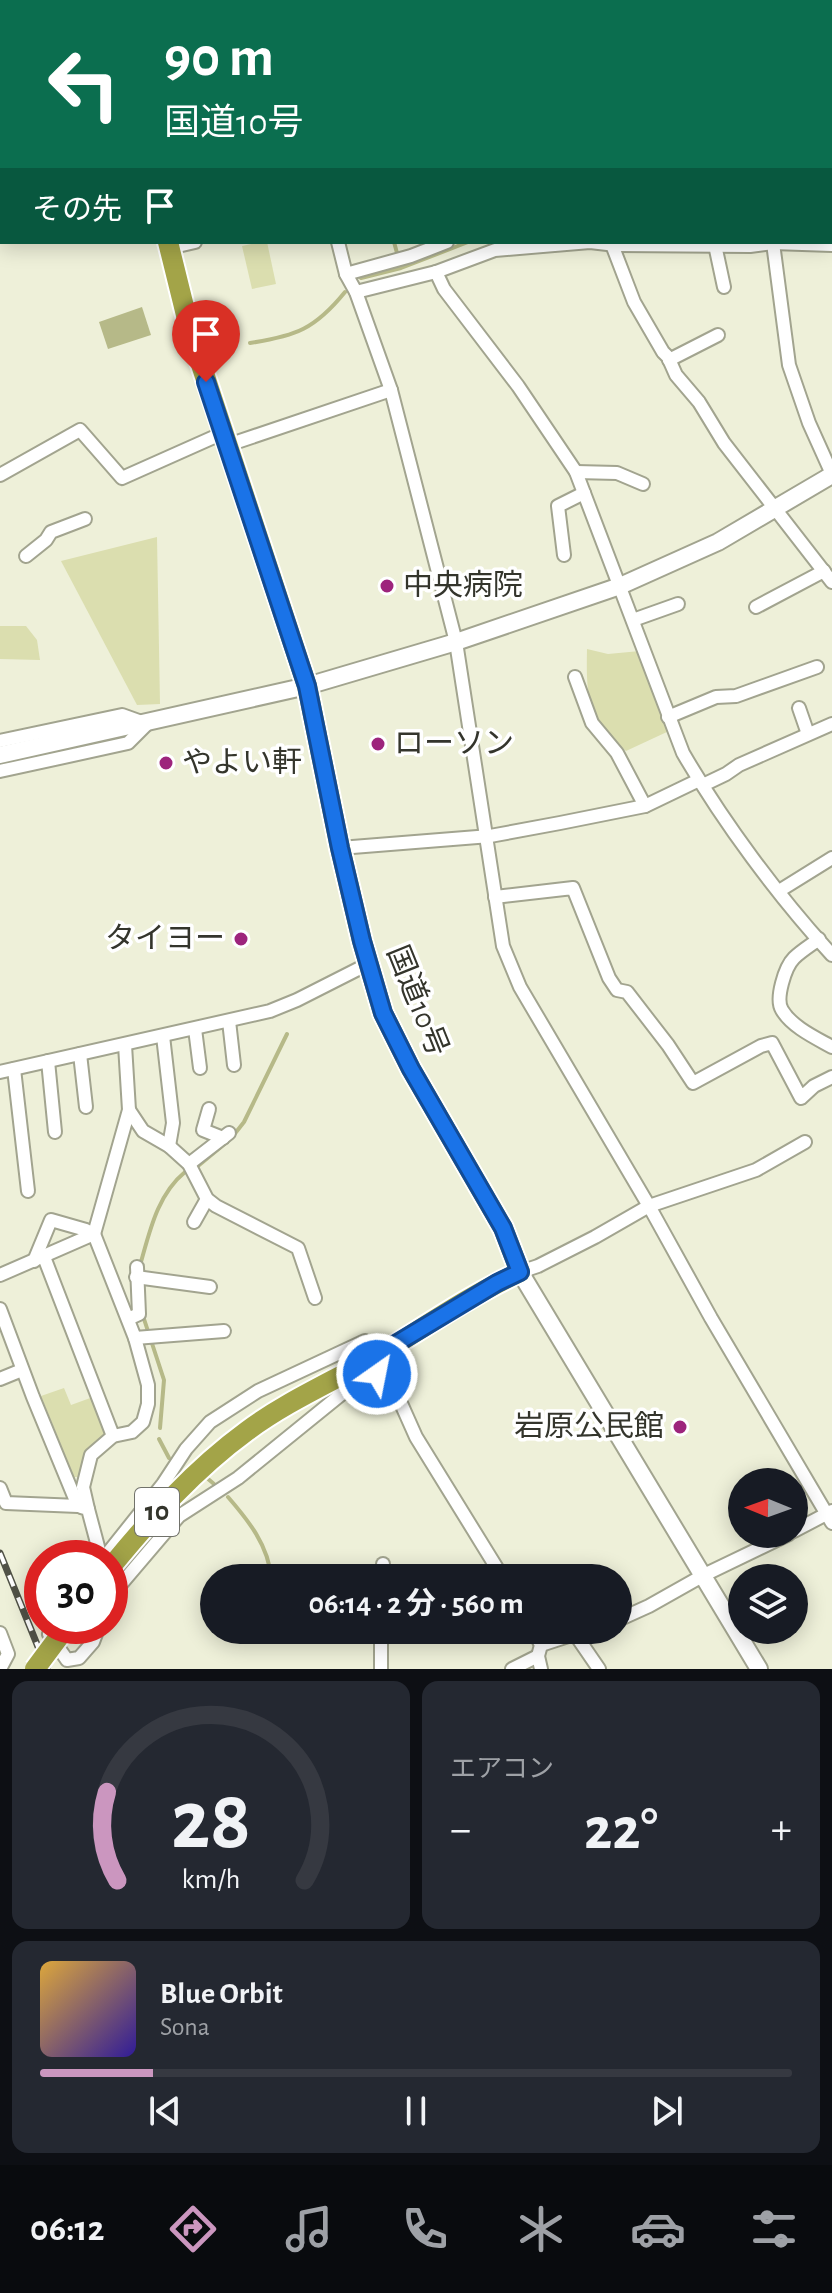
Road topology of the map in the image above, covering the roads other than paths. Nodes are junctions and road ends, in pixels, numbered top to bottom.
1 (338, 244) edge
2 (438, 244) edge
3 (566, 244) edge
4 (611, 244) edge
5 (765, 244) edge
6 (773, 244) edge
7 (802, 244) edge
8 (168, 245) edge
9 (715, 245) junction
10 (832, 245) edge
11 (436, 272) junction
12 (346, 274) junction
13 (724, 287) dead end
14 (356, 292) junction
15 (718, 335) dead end
16 (669, 360) junction
17 (391, 390) junction
18 (225, 439) junction
19 (576, 472) junction
20 (832, 474) edge
21 (0, 475) edge
22 (643, 484) dead end
23 (584, 493) junction
24 (776, 509) junction
25 (85, 519) dead end
26 (564, 555) dead end
27 (26, 556) dead end
28 (828, 577) edge
29 (620, 586) junction
30 (678, 604) dead end
31 (756, 607) dead end
32 (633, 620) junction
33 (456, 642) junction
34 (817, 667) dead end
35 (575, 677) dead end
36 (307, 686) junction
37 (799, 708) dead end
38 (668, 717) junction
39 (147, 724) junction
40 (832, 724) edge
41 (808, 734) junction
42 (0, 741) edge
43 (0, 755) edge
44 (0, 771) edge
45 (701, 783) junction
46 (645, 806) junction
47 (485, 835) junction
48 (340, 848) junction
49 (832, 858) edge
50 (779, 891) junction
51 (495, 897) junction
52 (826, 945) edge
53 (368, 964) junction
54 (229, 1021) junction
55 (195, 1029) junction
56 (163, 1036) junction
57 (125, 1045) junction
58 (832, 1047) edge
59 (80, 1054) junction
60 (48, 1061) junction
61 (234, 1065) dead end
62 (200, 1068) dead end
63 (14, 1069) junction
64 (0, 1072) edge
65 (832, 1077) edge
66 (86, 1107) dead end
67 (209, 1109) dead end
68 (129, 1110) junction
69 (55, 1132) dead end
70 (805, 1142) dead end
71 (169, 1146) junction
72 (189, 1164) junction
73 (28, 1191) dead end
74 (207, 1199) junction
75 (649, 1206) junction
76 (194, 1222) dead end
77 (94, 1234) junction
78 (39, 1259) junction
79 (520, 1272) junction
80 (0, 1275) edge
81 (210, 1287) dead end
82 (315, 1298) dead end
83 (0, 1309) edge
84 (128, 1319) junction
85 (224, 1331) dead end
86 (135, 1338) junction
87 (379, 1354) junction
88 (22, 1370) junction
89 (0, 1379) edge
90 (113, 1436) junction
91 (0, 1488) edge
92 (83, 1508) junction
93 (830, 1516) edge
94 (808, 1526) edge
95 (96, 1540) edge
96 (118, 1540) edge
97 (128, 1546) edge
98 (761, 1548) edge
99 (494, 1564) edge
100 (704, 1575) junction
101 (128, 1576) edge
102 (632, 1614) edge
103 (0, 1633) edge
104 (54, 1644) edge
105 (56, 1644) edge
106 (91, 1644) edge
107 (381, 1644) edge
108 (561, 1644) edge
109 (587, 1644) edge
110 (540, 1657) edge
111 (0, 1669) edge
112 (35, 1669) edge
113 (381, 1669) edge
114 (512, 1669) edge
115 (599, 1669) edge
116 (759, 1669) edge

1 - 12 street
2 - 12 street
3 - 11 street
4 - 9 street
4 - 16 street
5 - 9 street
6 - 20 street
7 - 10 street
8 - 18 highway, 国道10号
9 - 13 street
11 - 14 street
11 - 19 street
12 - 14 street
14 - 17 street
15 - 16 street
16 - 24 street
17 - 18 street
17 - 33 street
18 - 21 street
18 - 36 highway, 国道10号
19 - 22 street
19 - 23 street
20 - 24 street
23 - 26 street
23 - 29 street
24 - 28 street
24 - 29 street
25 - 27 street
28 - 31 street
29 - 32 street
29 - 33 street
30 - 32 street
32 - 38 street
33 - 36 street
33 - 47 street
34 - 38 street
35 - 46 street
36 - 39 street
36 - 48 highway, 国道10号
37 - 41 street
38 - 45 street
39 - 42 street
39 - 43 street
39 - 44 street
40 - 41 street
41 - 45 street
45 - 46 street
45 - 50 street
46 - 47 street
47 - 48 street
47 - 51 street
48 - 53 highway, 国道10号
49 - 50 street
50 - 52 street
51 - 65 street
51 - 75 street
52 - 58 street
53 - 54 street
53 - 79 highway, 国道10号
54 - 55 street
54 - 61 street
55 - 56 street
55 - 62 street
56 - 57 street
56 - 71 street
57 - 59 street
57 - 68 street
59 - 60 street
59 - 66 street
60 - 63 street
60 - 69 street
63 - 64 street
63 - 73 street
67 - 72 street
68 - 71 street
68 - 77 street
70 - 75 street
71 - 72 street
72 - 74 street
74 - 76 street
74 - 82 street
75 - 79 street
75 - 93 street
77 - 78 street
77 - 78 street
77 - 84 street
78 - 80 street
78 - 90 street
79 - 87 highway, 10
79 - 100 street
81 - 84 street
83 - 88 street
84 - 86 street
85 - 86 street
86 - 90 street
87 - 96 street
87 - 97 highway, 10
87 - 99 street
87 - 101 street
88 - 89 street
88 - 92 street
90 - 92 street
91 - 92 street
92 - 95 street
93 - 94 street
98 - 100 street
100 - 102 street
100 - 116 street
103 - 111 street
104 - 112 highway, bridge
105 - 106 street
107 - 113 street
108 - 110 street
109 - 115 street
110 - 114 street

